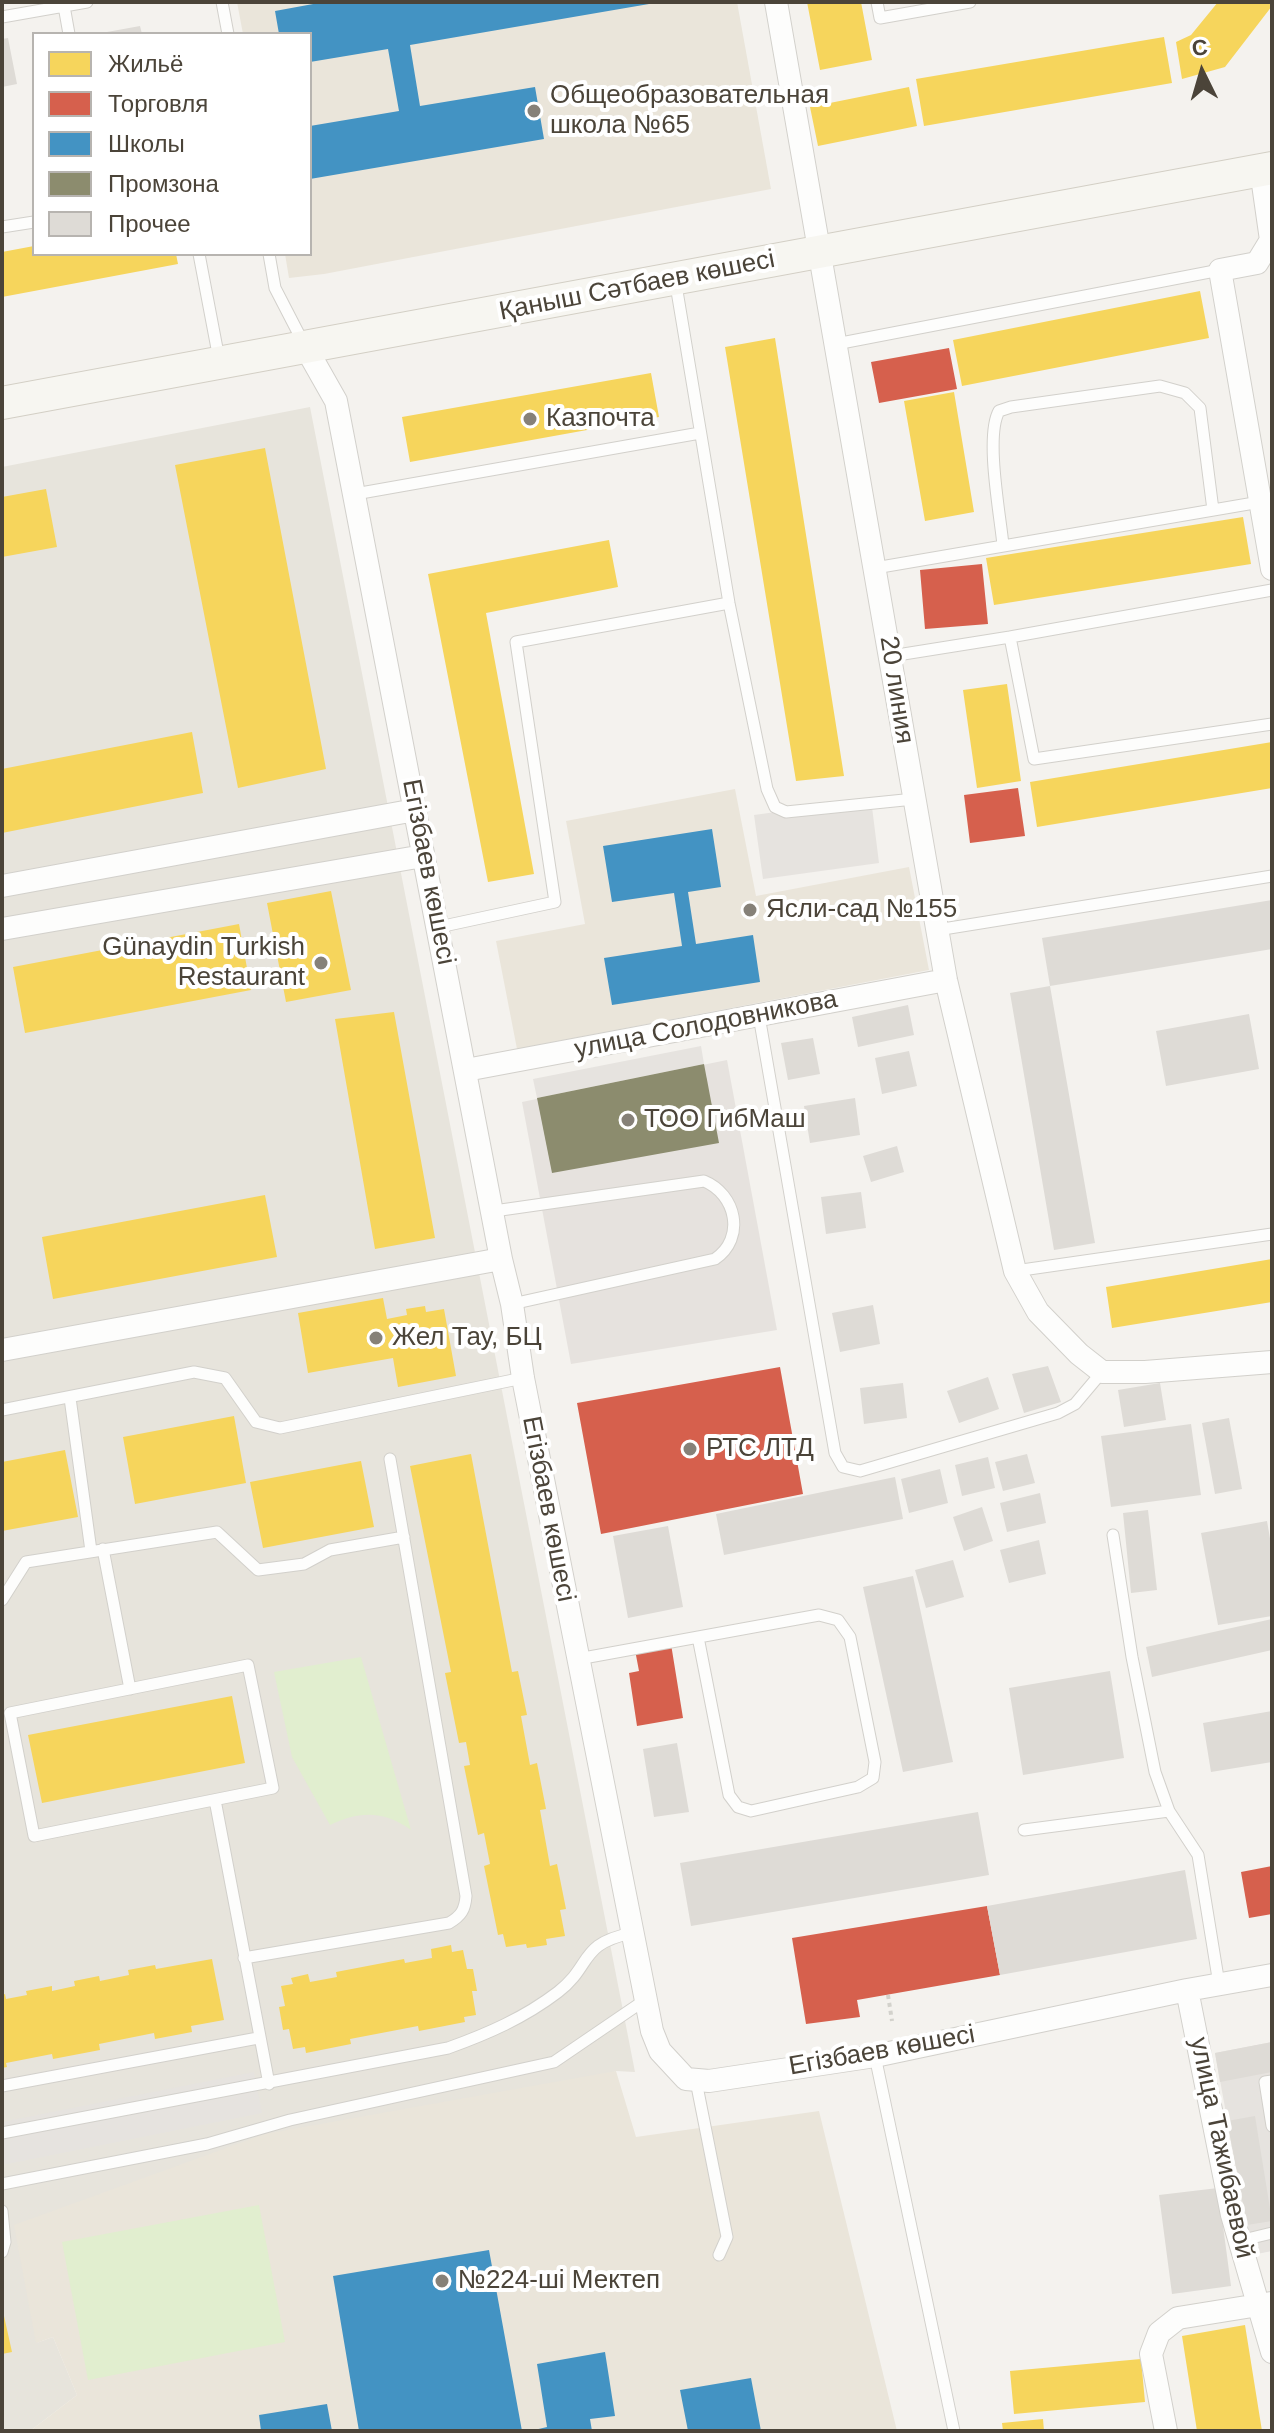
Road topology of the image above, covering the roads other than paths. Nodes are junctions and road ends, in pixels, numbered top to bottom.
1 (87, 2) edge
2 (222, 2) edge
3 (776, 2) edge
4 (877, 2) edge
5 (970, 2) edge
6 (64, 6) junction
7 (2, 17) edge
8 (69, 32) edge
9 (228, 32) edge
10 (1267, 169) edge
11 (32, 222) edge
12 (2, 227) edge
13 (820, 251) junction
14 (199, 256) edge
15 (269, 256) edge
16 (1220, 270) junction
17 (675, 279) junction
18 (836, 344) junction
19 (306, 348) junction
20 (220, 363) junction
21 (2, 403) edge
22 (700, 433) junction
23 (355, 494) junction
24 (1260, 502) junction
25 (1213, 510) junction
26 (1003, 545) junction
27 (875, 568) junction
28 (1272, 569) edge
29 (1272, 590) edge
30 (729, 603) junction
31 (1010, 637) junction
32 (891, 656) junction
33 (1272, 724) edge
34 (914, 799) junction
35 (415, 810) junction
36 (423, 856) junction
37 (1272, 876) edge
38 (2, 886) edge
39 (439, 927) junction
40 (2, 929) edge
41 (937, 930) junction
42 (946, 980) junction
43 (759, 1016) junction
44 (466, 1070) junction
45 (494, 1211) junction
46 (1272, 1234) edge
47 (501, 1259) junction
48 (1015, 1271) junction
49 (512, 1304) junction
50 (2, 1350) edge
51 (1272, 1362) edge
52 (1102, 1372) junction
53 (523, 1378) junction
54 (70, 1398) junction
55 (2, 1410) edge
56 (390, 1459) dead end
57 (1113, 1535) dead end
58 (404, 1537) junction
59 (97, 1550) junction
60 (2, 1600) edge
61 (698, 1637) junction
62 (578, 1659) junction
63 (130, 1689) junction
64 (215, 1800) junction
65 (1169, 1811) junction
66 (1024, 1830) dead end
67 (632, 1933) junction
68 (244, 1958) junction
69 (1272, 1975) edge
70 (1219, 1984) junction
71 (1187, 1990) junction
72 (645, 2000) junction
73 (258, 2038) junction
74 (875, 2056) junction
75 (696, 2081) junction
76 (1272, 2081) edge
77 (269, 2084) junction
78 (2, 2086) edge
79 (1272, 2126) edge
80 (2, 2133) edge
81 (2, 2184) edge
82 (2, 2211) edge
83 (1272, 2233) edge
84 (1239, 2241) junction
85 (2, 2252) edge
86 (719, 2255) dead end
87 (1264, 2304) edge
88 (1272, 2352) edge
89 (954, 2431) edge
90 (1166, 2431) edge

1 - 6 lane
2 - 9 lane
3 - 13 street, 20 линия
4 - 5 lane
6 - 7 lane
6 - 8 lane
10 - 13 main road, Қаныш Сәтбаев көшесі
10 - 16 street
11 - 12 lane
13 - 17 main road, Қаныш Сәтбаев көшесі
13 - 18 street, 20 линия
14 - 20 lane
15 - 19 lane
16 - 18 lane
16 - 24 street
17 - 19 main road, Қаныш Сәтбаев көшесі
17 - 22 lane
18 - 27 street, 20 линия
19 - 20 main road, Қаныш Сәтбаев көшесі
19 - 23 street, Егізбаев көшесі
20 - 21 main road, Қаныш Сәтбаев көшесі
22 - 23 lane
22 - 30 lane
23 - 35 street, Егізбаев көшесі
24 - 25 lane
24 - 28 street
25 - 26 lane
25 - 26 lane
26 - 27 lane
27 - 32 street, 20 линия
29 - 31 lane
30 - 34 lane
30 - 39 lane
31 - 32 lane
31 - 33 lane
32 - 34 street, 20 линия
34 - 41 street, 20 линия
35 - 36 street, Егізбаев көшесі
35 - 38 street
36 - 39 street, Егізбаев көшесі
36 - 40 street
37 - 41 lane
39 - 44 street, Егізбаев көшесі
41 - 42 street, 20 линия
42 - 43 street, улица Солодовникова
42 - 48 street, 20 линия
43 - 44 street, улица Солодовникова
43 - 52 lane
44 - 45 street, Егізбаев көшесі
45 - 47 street, Егізбаев көшесі
45 - 49 lane
46 - 48 lane
47 - 49 street, Егізбаев көшесі
47 - 50 street
48 - 52 street, 20 линия
49 - 53 street, Егізбаев көшесі
51 - 52 street
53 - 54 lane
53 - 62 street, Егізбаев көшесі
54 - 55 lane
54 - 59 lane
56 - 58 lane
57 - 65 lane
58 - 59 lane
58 - 68 lane
59 - 60 lane
59 - 63 lane
61 - 61 lane
61 - 62 lane
62 - 67 street, Егізбаев көшесі
63 - 64 lane
63 - 64 lane
64 - 68 lane
65 - 66 lane
65 - 70 lane
67 - 72 street, Егізбаев көшесі
67 - 77 lane
68 - 73 lane
69 - 70 street, Егізбаев көшесі
70 - 71 street, Егізбаев көшесі
71 - 74 street, Егізбаев көшесі
71 - 84 street, улица Тажибаевой
72 - 75 street, Егізбаев көшесі
72 - 81 lane
73 - 77 lane
73 - 78 lane
74 - 75 street, Егізбаев көшесі
74 - 89 lane
75 - 86 lane
76 - 79 lane
77 - 80 lane
82 - 85 lane
83 - 84 lane
84 - 87 street, улица Тажибаевой
87 - 88 street, улица Тажибаевой
87 - 90 street

